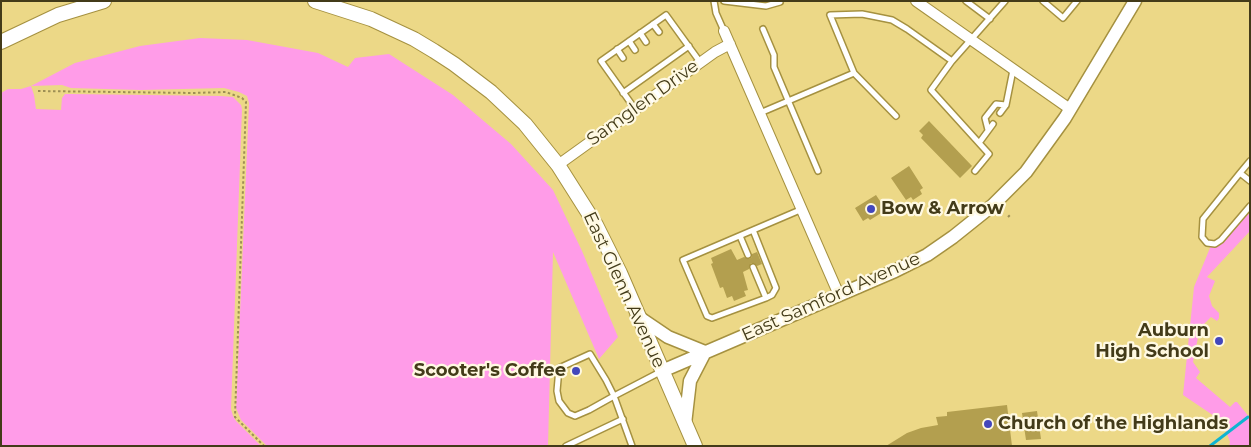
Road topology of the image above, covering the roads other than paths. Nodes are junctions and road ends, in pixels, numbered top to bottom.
1 (104, 1) edge
2 (315, 1) edge
3 (714, 1) edge
4 (724, 1) edge
5 (916, 1) edge
6 (966, 1) edge
7 (1005, 1) edge
8 (1044, 1) edge
9 (1077, 1) edge
10 (1135, 1) edge
11 (780, 2) edge
12 (990, 19) junction
13 (653, 24) junction
14 (763, 29) dead end
15 (724, 31) joint
16 (659, 32) dead end
17 (640, 33) junction
18 (972, 40) junction
19 (629, 41) junction
20 (1, 42) edge
21 (646, 42) dead end
22 (730, 44) junction
23 (689, 46) junction
24 (617, 49) junction
25 (635, 50) dead end
26 (623, 58) dead end
27 (700, 62) junction
28 (952, 62) junction
29 (1013, 70) junction
30 (854, 74) junction
31 (624, 93) junction
32 (787, 102) junction
33 (1006, 105) junction
34 (635, 109) junction
35 (1070, 110) junction
36 (759, 113) junction
37 (1000, 113) dead end
38 (896, 116) dead end
39 (993, 124) dead end
40 (988, 130) junction
41 (979, 143) junction
42 (1250, 161) edge
43 (558, 165) junction
44 (818, 171) dead end
45 (975, 171) dead end
46 (1240, 173) junction
47 (1250, 181) edge
48 (1250, 206) edge
49 (800, 210) junction
50 (753, 230) junction
51 (740, 236) junction
52 (748, 255) dead end
53 (753, 268) dead end
54 (839, 295) junction
55 (766, 298) junction
56 (637, 316) junction
57 (705, 352) junction
58 (662, 371) junction
59 (614, 396) junction
60 (623, 419) junction
61 (685, 424) junction
62 (566, 446) edge
63 (632, 446) edge
64 (695, 446) edge

1 - 20 main road
2 - 43 main road, East Glenn Avenue
3 - 15 lane
4 - 11 lane
5 - 18 street
6 - 12 lane
7 - 12 lane
8 - 9 lane
10 - 35 street, East Samford Avenue
12 - 18 lane
13 - 16 lane
13 - 17 lane
13 - 23 lane
14 - 32 lane
15 - 22 street
17 - 19 lane
17 - 21 lane
18 - 28 lane
18 - 29 street
19 - 24 lane
19 - 25 lane
22 - 27 street, Samglen Drive
22 - 36 street
23 - 27 lane
23 - 31 lane
24 - 26 lane
24 - 31 lane
27 - 34 street, Samglen Drive
28 - 30 lane
28 - 41 lane
29 - 33 lane
29 - 35 street
30 - 32 lane
30 - 38 lane
31 - 34 lane
32 - 36 lane
32 - 44 lane
33 - 37 lane
33 - 40 lane
34 - 43 street, Samglen Drive
35 - 54 street, East Samford Avenue
36 - 49 street
39 - 40 lane
40 - 41 lane
41 - 45 lane
42 - 46 lane
43 - 56 main road, East Glenn Avenue
46 - 47 lane
46 - 48 lane
49 - 50 lane
49 - 54 street
50 - 51 lane
50 - 55 lane
51 - 52 lane
51 - 55 lane
53 - 55 lane
54 - 57 street, East Samford Avenue
56 - 57 street
56 - 58 main road, East Glenn Avenue
57 - 58 street, East Samford Avenue
57 - 61 street
58 - 59 lane
58 - 61 main road, East Glenn Avenue
59 - 59 lane
59 - 60 lane
60 - 62 lane
60 - 63 lane
61 - 64 main road, East Glenn Avenue

